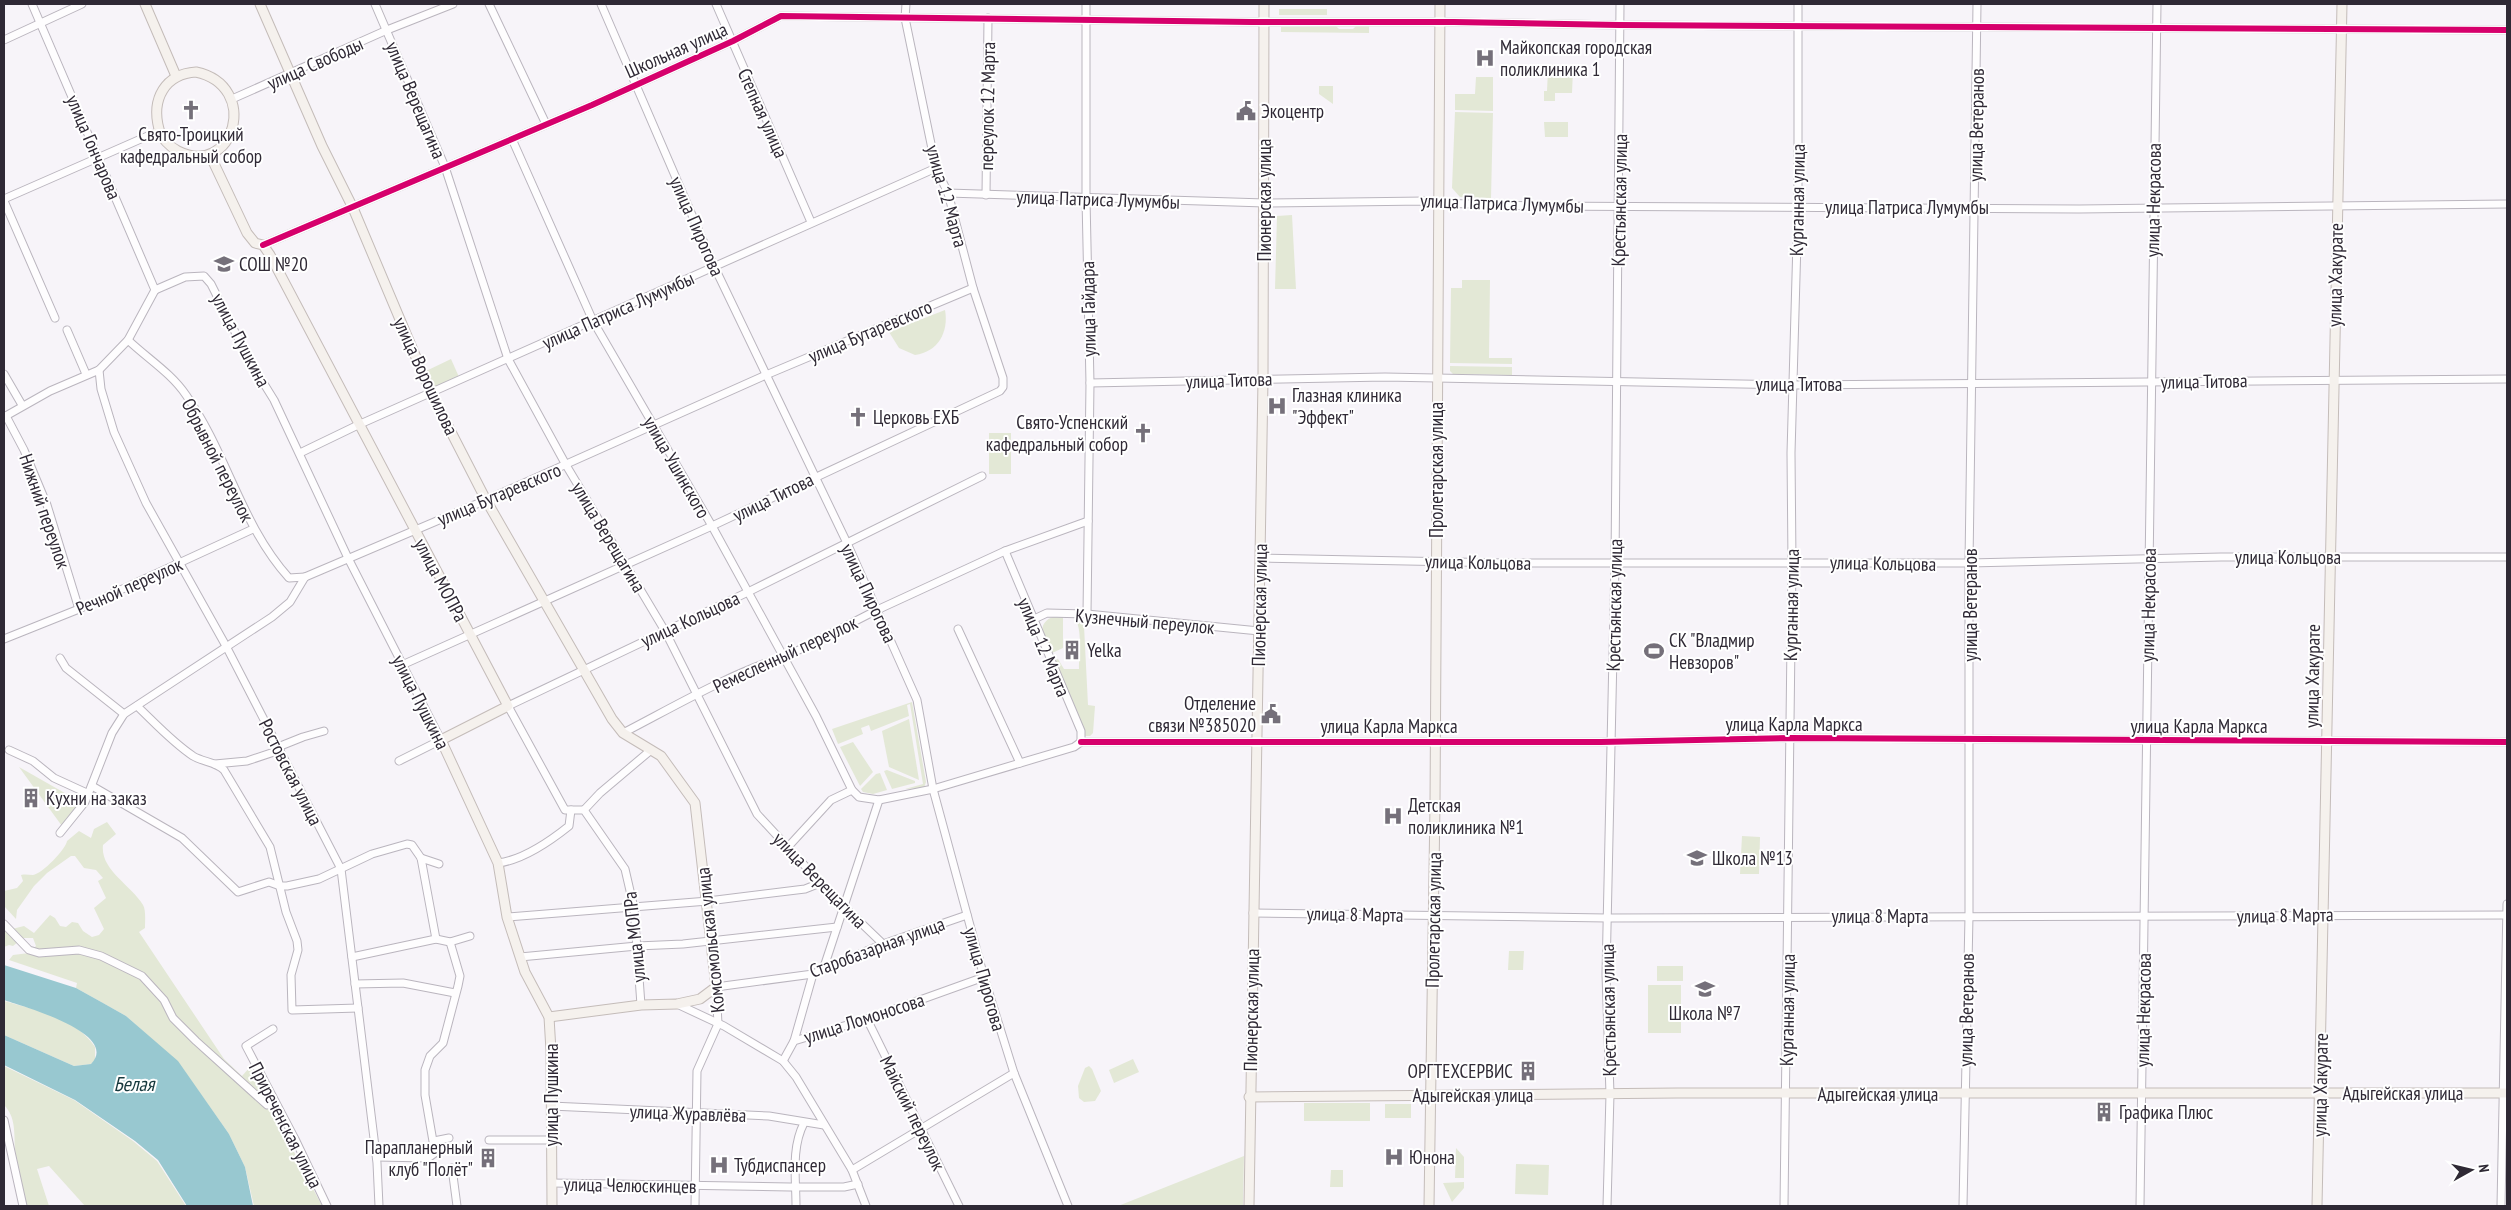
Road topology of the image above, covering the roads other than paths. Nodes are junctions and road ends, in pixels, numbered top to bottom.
1 (32, 4) edge
2 (82, 4) edge
3 (146, 4) edge
4 (260, 4) edge
5 (375, 4) edge
6 (453, 4) edge
7 (488, 4) edge
8 (601, 4) edge
9 (716, 4) edge
10 (906, 4) edge
11 (1086, 4) edge
12 (1264, 4) edge
13 (1440, 4) edge
14 (1620, 4) edge
15 (1798, 4) edge
16 (1977, 4) edge
17 (2157, 4) edge
18 (2342, 4) edge
19 (906, 18) junction
20 (988, 18) junction
21 (1086, 20) junction
22 (1264, 22) junction
23 (1440, 22) junction
24 (40, 23) junction
25 (1620, 25) junction
26 (1798, 25) junction
27 (1977, 27) junction
28 (2156, 27) junction
29 (2341, 28) junction
30 (387, 30) junction
31 (2507, 30) edge
32 (4, 40) edge
33 (733, 41) junction
34 (290, 74) junction
35 (176, 76) junction
36 (636, 85) junction
37 (232, 100) junction
38 (546, 124) junction
39 (159, 131) junction
40 (512, 139) junction
41 (210, 155) junction
42 (99, 157) junction
43 (445, 167) junction
44 (936, 168) junction
45 (948, 193) junction
46 (986, 195) junction
47 (1086, 199) junction
48 (4, 200) edge
49 (1265, 203) junction
50 (1438, 203) junction
51 (2507, 204) edge
52 (2336, 205) junction
53 (1619, 206) junction
54 (1798, 206) junction
55 (1974, 207) junction
56 (353, 208) junction
57 (2153, 209) junction
58 (811, 222) junction
59 (263, 245) junction
60 (714, 266) junction
61 (972, 288) junction
62 (155, 290) junction
63 (55, 318) dead end
64 (593, 321) junction
65 (67, 330) dead end
66 (128, 340) junction
67 (508, 360) junction
68 (99, 370) junction
69 (4, 374) edge
70 (86, 374) junction
71 (766, 375) junction
72 (1437, 378) junction
73 (2333, 379) junction
74 (2507, 379) edge
75 (1263, 380) junction
76 (1617, 382) junction
77 (2151, 382) junction
78 (1090, 383) junction
79 (1972, 383) junction
80 (1004, 384) joint
81 (1793, 384) junction
82 (431, 393) junction
83 (22, 405) junction
84 (5, 416) edge
85 (358, 425) junction
86 (653, 427) junction
87 (300, 453) junction
88 (566, 465) junction
89 (982, 476) dead end
90 (815, 477) junction
91 (486, 500) junction
92 (1088, 521) junction
93 (712, 526) junction
94 (253, 529) junction
95 (414, 530) junction
96 (847, 543) junction
97 (1004, 551) junction
98 (2507, 557) edge
99 (348, 558) junction
100 (1260, 558) junction
101 (2329, 558) junction
102 (2149, 559) junction
103 (1435, 562) junction
104 (1792, 562) junction
105 (179, 563) junction
106 (1616, 563) junction
107 (626, 564) junction
108 (1969, 564) junction
109 (304, 577) junction
110 (748, 592) junction
111 (543, 601) junction
112 (79, 609) junction
113 (878, 610) junction
114 (1087, 614) junction
115 (1032, 620) junction
116 (958, 629) dead end
117 (665, 631) junction
118 (1258, 631) junction
119 (470, 634) junction
120 (4, 639) edge
121 (226, 646) junction
122 (783, 657) junction
123 (60, 658) dead end
124 (402, 665) junction
125 (584, 671) junction
126 (697, 695) junction
127 (137, 706) junction
128 (508, 706) junction
129 (124, 714) junction
130 (324, 732) dead end
131 (623, 733) junction
132 (1789, 738) junction
133 (441, 740) junction
134 (1968, 740) junction
135 (1434, 741) junction
136 (2325, 741) junction
137 (1081, 742) junction
138 (1257, 742) junction
139 (1611, 742) junction
140 (2146, 742) junction
141 (2507, 742) edge
142 (279, 749) junction
143 (9, 750) dead end
144 (651, 750) junction
145 (399, 761) dead end
146 (1020, 763) junction
147 (215, 764) junction
148 (92, 786) junction
149 (933, 789) junction
150 (852, 790) junction
151 (89, 794) junction
152 (879, 800) junction
153 (571, 810) junction
154 (584, 810) junction
155 (60, 832) dead end
156 (786, 848) junction
157 (421, 858) junction
158 (498, 863) junction
159 (439, 864) dead end
160 (341, 869) junction
161 (820, 883) junction
162 (280, 886) junction
163 (708, 901) junction
164 (2507, 904) edge
165 (843, 907) junction
166 (634, 908) junction
167 (1253, 913) junction
168 (967, 914) junction
169 (2323, 914) junction
170 (1432, 915) junction
171 (2507, 915) edge
172 (1969, 916) junction
173 (2144, 916) junction
174 (507, 917) junction
175 (1789, 917) junction
176 (1607, 918) junction
177 (4, 924) edge
178 (837, 926) junction
179 (470, 936) dead end
180 (436, 939) junction
181 (711, 940) junction
182 (450, 942) junction
183 (883, 944) junction
184 (638, 946) junction
185 (352, 957) junction
186 (520, 957) junction
187 (823, 970) junction
188 (813, 974) junction
189 (984, 978) junction
190 (355, 984) junction
191 (716, 987) junction
192 (455, 993) junction
193 (678, 1004) junction
194 (641, 1005) junction
195 (358, 1008) junction
196 (549, 1017) junction
197 (867, 1019) junction
198 (718, 1024) junction
199 (273, 1029) dead end
200 (794, 1041) junction
201 (783, 1061) junction
202 (1014, 1073) junction
203 (2141, 1093) junction
204 (2505, 1093) edge
205 (1610, 1094) junction
206 (1785, 1094) junction
207 (1964, 1094) junction
208 (2320, 1094) junction
209 (1431, 1096) junction
210 (1249, 1097) junction
211 (275, 1104) junction
212 (551, 1106) junction
213 (696, 1112) junction
214 (4, 1120) edge
215 (804, 1123) junction
216 (824, 1125) junction
217 (921, 1128) junction
218 (449, 1138) dead end
219 (490, 1140) dead end
220 (551, 1140) junction
221 (434, 1141) junction
222 (377, 1157) junction
223 (452, 1168) dead end
224 (852, 1170) junction
225 (552, 1183) junction
226 (858, 1184) junction
227 (695, 1187) junction
228 (796, 1187) junction
229 (23, 1206) edge
230 (327, 1206) edge
231 (379, 1206) edge
232 (457, 1206) edge
233 (552, 1206) edge
234 (695, 1206) edge
235 (796, 1206) edge
236 (866, 1206) edge
237 (959, 1206) edge
238 (1068, 1206) edge
239 (1249, 1206) edge
240 (1429, 1206) edge
241 (1607, 1206) edge
242 (1784, 1206) edge
243 (1962, 1206) edge
244 (2140, 1206) edge
245 (2317, 1206) edge
246 (2500, 1206) edge

1 - 24 street, улица Гончарова
2 - 24 street
3 - 35 main road
4 - 34 main road, улица Ворошилова
5 - 30 street, улица Верещагина
6 - 30 street, улица Свободы
7 - 38 street
8 - 36 street, улица Пирогова
9 - 33 street, Степная улица
10 - 19 street, улица 12 Марта
11 - 21 street, улица Гайдара
12 - 22 main road, Пионерская улица
13 - 23 main road, Пролетарская улица
14 - 25 street, Крестьянская улица
15 - 26 street, Курганная улица
16 - 27 street, улица Ветеранов
17 - 28 street, улица Некрасова
18 - 29 main road, улица Хакурате
19 - 20 street, Школьная улица
19 - 33 street, Школьная улица
19 - 44 street, улица 12 Марта
20 - 21 street, Школьная улица
20 - 46 street, переулок 12 Марта
21 - 22 street, Школьная улица
21 - 47 street, улица Гайдара
22 - 23 street, Школьная улица
22 - 49 main road, Пионерская улица
23 - 25 street, Школьная улица
23 - 50 main road, Пролетарская улица
24 - 32 street
24 - 42 street, улица Гончарова
25 - 26 street, Школьная улица
25 - 53 street, Крестьянская улица
26 - 27 street, Школьная улица
26 - 54 street, Курганная улица
27 - 28 street, Школьная улица
27 - 55 street, улица Ветеранов
28 - 29 street, Школьная улица
28 - 57 street, улица Некрасова
29 - 31 street, Школьная улица
29 - 52 main road, улица Хакурате
30 - 34 street, улица Свободы
30 - 43 street, улица Верещагина
33 - 36 street, Школьная улица
33 - 58 street, Степная улица
34 - 37 street, улица Свободы
34 - 56 main road, улица Ворошилова
35 - 37 main road
35 - 39 main road
36 - 38 street, Школьная улица
36 - 60 street, улица Пирогова
37 - 41 main road
38 - 40 street, Школьная улица
39 - 41 main road
39 - 42 street
40 - 43 street, Школьная улица
40 - 64 street, улица Ушинского
41 - 59 main road, улица МОПРа
42 - 48 street
42 - 62 street, улица Гончарова
43 - 56 street, Школьная улица
43 - 67 street, улица Верещагина
44 - 45 street, улица 12 Марта
44 - 58 street, улица Патриса Лумумбы
45 - 46 street, улица Патриса Лумумбы
45 - 61 street, улица 12 Марта
46 - 47 street, улица Патриса Лумумбы
47 - 49 street, улица Патриса Лумумбы
47 - 78 street, улица Гайдара
48 - 63 street
49 - 50 street, улица Патриса Лумумбы
49 - 75 main road, Пионерская улица
50 - 53 street, улица Патриса Лумумбы
50 - 72 main road, Пролетарская улица
51 - 52 street, улица Патриса Лумумбы
52 - 57 street, улица Патриса Лумумбы
52 - 73 main road, улица Хакурате
53 - 54 street, улица Патриса Лумумбы
53 - 76 street, Крестьянская улица
54 - 55 street, улица Патриса Лумумбы
54 - 81 street, Курганная улица
55 - 57 street, улица Патриса Лумумбы
55 - 79 street, улица Ветеранов
56 - 59 street, Школьная улица
56 - 82 main road, улица Ворошилова
57 - 77 street, улица Некрасова
58 - 60 street, улица Патриса Лумумбы
59 - 85 main road, улица МОПРа
60 - 64 street, улица Патриса Лумумбы
60 - 71 street, улица Пирогова
61 - 71 street, улица Бутаревского
61 - 80 street, улица 12 Марта
62 - 66 street
62 - 87 street, улица Пушкина
64 - 67 street, улица Патриса Лумумбы
64 - 86 street, улица Ушинского
65 - 70 street
66 - 68 street
66 - 94 street, Обрывной переулок
67 - 82 street, улица Патриса Лумумбы
67 - 88 street, улица Верещагина
68 - 70 street
68 - 105 street, Ростовская улица
69 - 83 street
70 - 83 street
71 - 86 street, улица Бутаревского
71 - 90 street, улица Пирогова
72 - 75 street, улица Титова
72 - 76 street, улица Титова
72 - 103 main road, Пролетарская улица
73 - 74 street, улица Титова
73 - 77 street, улица Титова
73 - 101 main road, улица Хакурате
75 - 78 street, улица Титова
75 - 100 main road, Пионерская улица
76 - 81 street, улица Титова
76 - 106 street, Крестьянская улица
77 - 79 street, улица Титова
77 - 102 street, улица Некрасова
78 - 92 street, улица Гайдара
79 - 81 street, улица Титова
79 - 108 street, улица Ветеранов
80 - 90 street, улица Титова
81 - 104 street, Курганная улица
82 - 85 street, улица Патриса Лумумбы
82 - 91 main road, улица Ворошилова
83 - 84 street
84 - 112 street, Нижний переулок
85 - 87 street, улица Патриса Лумумбы
85 - 95 main road, улица МОПРа
86 - 88 street, улица Бутаревского
86 - 93 street, улица Ушинского
87 - 99 street, улица Пушкина
88 - 91 street, улица Бутаревского
88 - 107 street, улица Верещагина
89 - 96 street, улица Кольцова
90 - 93 street, улица Титова
90 - 96 street, улица Пирогова
91 - 95 street, улица Бутаревского
91 - 111 main road, улица Ворошилова
92 - 97 street, Ремесленный переулок
92 - 114 street, улица Гайдара
93 - 107 street, улица Титова
93 - 110 street, улица Ушинского
94 - 105 street, Речной переулок
94 - 109 street, Обрывной переулок
95 - 99 street, улица Бутаревского
95 - 119 main road, улица МОПРа
96 - 110 street, улица Кольцова
96 - 113 street, улица Пирогова
97 - 113 street, Ремесленный переулок
97 - 115 street, улица 12 Марта
98 - 101 street, улица Кольцова
99 - 109 street, улица Бутаревского
99 - 124 street, улица Пушкина
100 - 103 street, улица Кольцова
100 - 118 main road, Пионерская улица
101 - 102 street, улица Кольцова
101 - 136 main road, улица Хакурате
102 - 108 street, улица Кольцова
102 - 140 street, улица Некрасова
103 - 106 street, улица Кольцова
103 - 135 main road, Пролетарская улица
104 - 106 street, улица Кольцова
104 - 108 street, улица Кольцова
104 - 132 street, Курганная улица
105 - 112 street, Речной переулок
105 - 121 street, Ростовская улица
106 - 139 street, Крестьянская улица
107 - 111 street, улица Титова
107 - 117 street, улица Верещагина
108 - 134 street, улица Ветеранов
109 - 121 street
110 - 117 street, улица Кольцова
110 - 122 street, улица Ушинского
111 - 119 street, улица Титова
111 - 125 main road, улица Ворошилова
112 - 120 street, Речной переулок
113 - 122 street, Ремесленный переулок
113 - 149 street, улица Пирогова
114 - 115 street, Кузнечный переулок
114 - 118 street, Кузнечный переулок
115 - 137 street, улица 12 Марта
116 - 146 street
117 - 125 street, улица Кольцова
117 - 126 street, улица Верещагина
118 - 138 main road, Пионерская улица
119 - 124 street, улица Титова
119 - 128 main road, улица МОПРа
121 - 127 street
121 - 142 street, Ростовская улица
122 - 126 street, Ремесленный переулок
122 - 150 street, улица Ушинского
123 - 129 street
124 - 133 street, улица Пушкина
125 - 128 street, улица Кольцова
125 - 131 main road, улица Ворошилова
126 - 131 street, Ремесленный переулок
126 - 156 street, улица Верещагина
127 - 129 street
127 - 147 street
128 - 133 main road, улица Кольцова
128 - 153 street, улица МОПРа
129 - 148 street
130 - 142 street
131 - 144 main road, Комсомольская улица
132 - 134 street, улица Карла Маркса
132 - 139 street, улица Карла Маркса
132 - 175 street, Курганная улица
133 - 145 street, улица Кольцова
133 - 158 main road, улица Пушкина
134 - 140 street, улица Карла Маркса
134 - 172 street, улица Ветеранов
135 - 138 street, улица Карла Маркса
135 - 139 street, улица Карла Маркса
135 - 170 main road, Пролетарская улица
136 - 140 street, улица Карла Маркса
136 - 141 street, улица Карла Маркса
136 - 169 main road, улица Хакурате
137 - 138 street, улица Карла Маркса
137 - 146 street
138 - 167 main road, Пионерская улица
139 - 176 street, Крестьянская улица
140 - 173 street, улица Некрасова
142 - 147 street
142 - 160 street, Ростовская улица
143 - 151 street
144 - 154 street
144 - 163 main road, Комсомольская улица
146 - 149 street
147 - 162 street
148 - 151 street
148 - 162 street
149 - 152 street
149 - 168 street, улица Пирогова
150 - 152 street
150 - 156 street
151 - 155 street
152 - 165 street
153 - 154 street
153 - 158 street
154 - 166 street, улица МОПРа
156 - 161 street, улица Верещагина
157 - 159 street
157 - 160 street
157 - 180 street
158 - 174 main road, улица Пушкина
160 - 162 street
160 - 185 street, Ростовская улица
161 - 163 street
161 - 165 street, улица Верещагина
162 - 195 street
163 - 166 street
163 - 181 main road, Комсомольская улица
164 - 171 street
165 - 178 street
165 - 183 street, улица Верещагина
166 - 174 street
166 - 184 street, улица МОПРа
167 - 170 street, улица 8 Марта
167 - 210 main road, Пионерская улица
168 - 183 street, Старобазарная улица
168 - 189 street, улица Пирогова
169 - 171 street, улица 8 Марта
169 - 173 street, улица 8 Марта
169 - 208 main road, улица Хакурате
170 - 176 street, улица 8 Марта
170 - 209 main road, Пролетарская улица
171 - 204 street
172 - 173 street, улица 8 Марта
172 - 175 street, улица 8 Марта
172 - 207 street, улица Ветеранов
173 - 203 street, улица Некрасова
174 - 186 main road, улица Пушкина
175 - 176 street, улица 8 Марта
175 - 206 street, Курганная улица
176 - 205 street, Крестьянская улица
177 - 211 street
178 - 181 street
178 - 187 street
179 - 182 street
180 - 182 street
180 - 185 street
181 - 184 street
181 - 191 main road, Комсомольская улица
182 - 192 street
183 - 187 street, Старобазарная улица
184 - 186 street
184 - 194 street, улица МОПРа
185 - 190 street, Ростовская улица
186 - 196 main road, улица Пушкина
187 - 188 street, Старобазарная улица
188 - 191 street, Старобазарная улица
188 - 200 street
189 - 197 street, улица Ломоносова
189 - 202 street, улица Пирогова
190 - 192 street
190 - 195 street, Ростовская улица
191 - 193 main road, Старобазарная улица
191 - 198 street, Комсомольская улица
192 - 221 street
193 - 194 main road, Старобазарная улица
193 - 198 street
194 - 196 main road
195 - 222 street, Ростовская улица
196 - 212 main road, улица Пушкина
197 - 200 street, улица Ломоносова
197 - 217 street, Майский переулок
198 - 201 street
198 - 213 street, Комсомольская улица
199 - 211 street, Приреченская улица
200 - 201 street, улица Ломоносова
201 - 216 street
202 - 217 street
202 - 238 street, улица Пирогова
203 - 207 main road, Адыгейская улица
203 - 208 main road, Адыгейская улица
203 - 244 street, улица Некрасова
204 - 208 main road, Адыгейская улица
204 - 246 street
205 - 206 main road, Адыгейская улица
205 - 209 main road, Адыгейская улица
205 - 241 street, Крестьянская улица
206 - 207 main road, Адыгейская улица
206 - 242 street, Курганная улица
207 - 243 street, улица Ветеранов
208 - 245 main road, улица Хакурате
209 - 210 main road, Адыгейская улица
209 - 240 main road, Пролетарская улица
210 - 239 main road, Пионерская улица
211 - 230 street, Приреченская улица
212 - 213 street, улица Журавлёва
212 - 220 main road, улица Пушкина
213 - 215 street, улица Журавлёва
213 - 227 street, Комсомольская улица
214 - 229 street
215 - 216 street, улица Журавлёва
215 - 228 street
216 - 224 street
217 - 224 street
217 - 237 street, Майский переулок
218 - 221 street
219 - 220 street
220 - 225 main road, улица Пушкина
221 - 222 street
222 - 231 street, Ростовская улица
223 - 232 street
224 - 226 street
225 - 227 street, улица Челюскинцев
225 - 233 main road, улица Пушкина
226 - 228 street, улица Челюскинцев
226 - 236 street
227 - 228 street, улица Челюскинцев
227 - 234 street, Комсомольская улица
228 - 235 street

